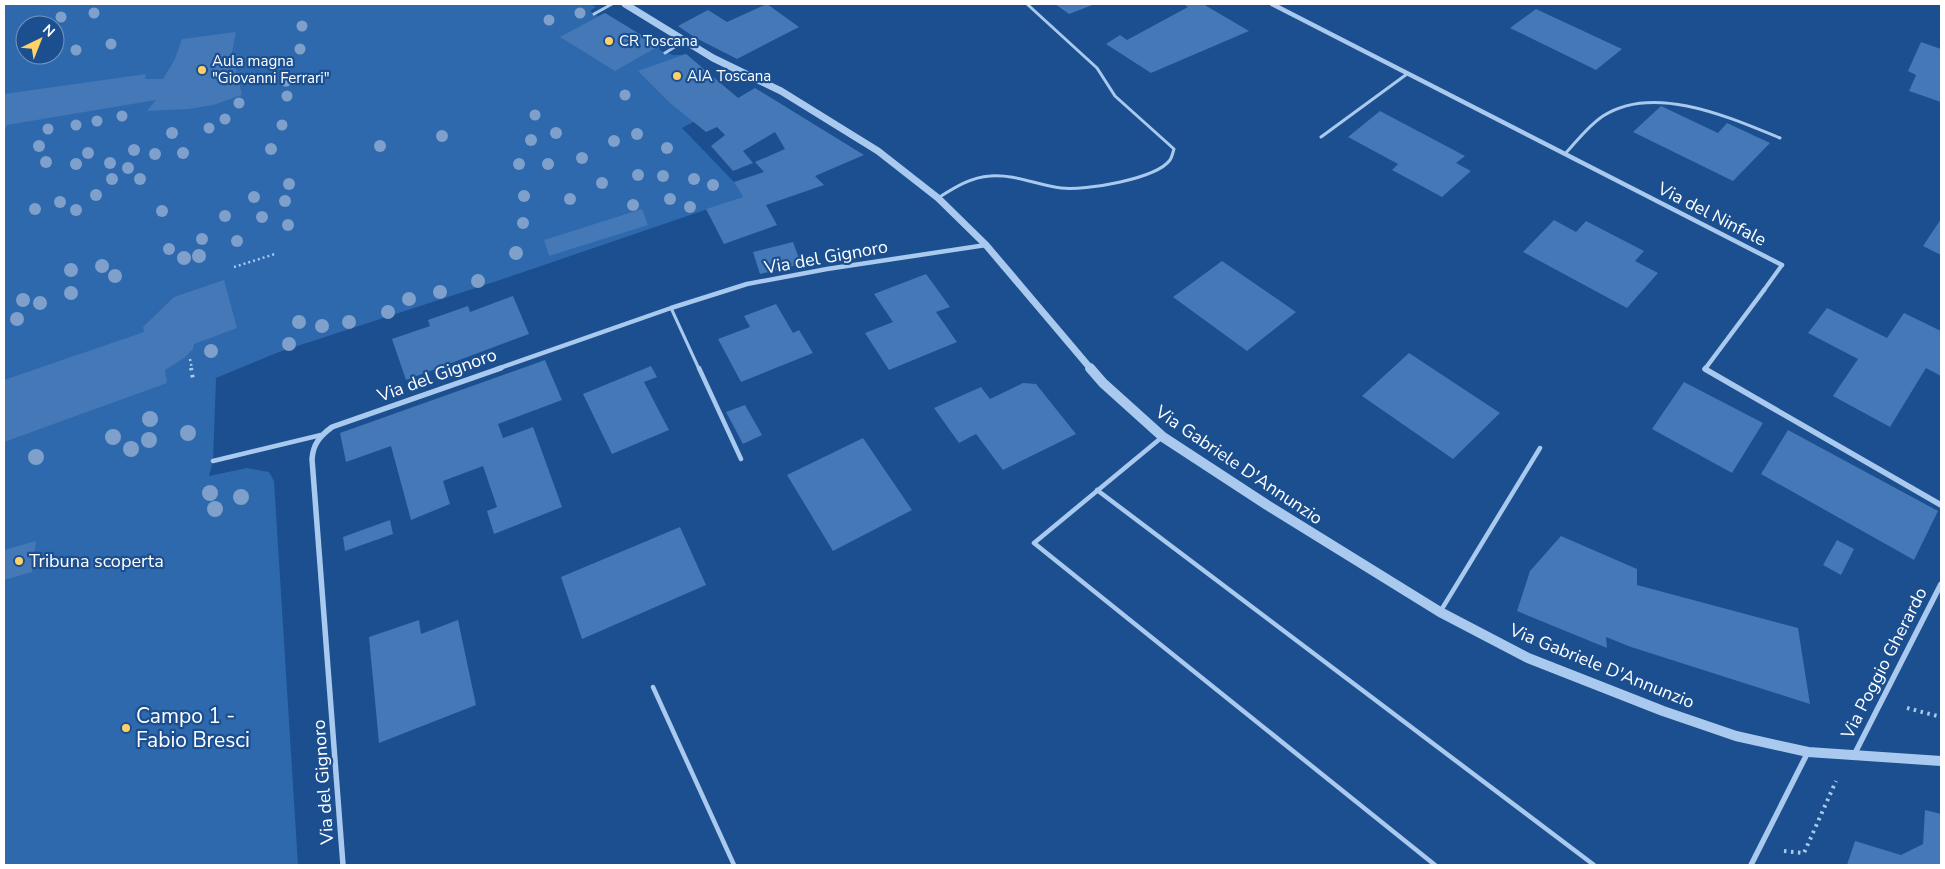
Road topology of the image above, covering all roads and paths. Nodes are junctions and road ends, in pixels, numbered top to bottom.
1 (612, 4) edge
2 (625, 4) edge
3 (1027, 4) edge
4 (1272, 4) edge
5 (594, 14) dead end
6 (684, 41) junction
7 (666, 53) dead end
8 (1407, 74) junction
9 (1321, 137) dead end
10 (1780, 138) dead end
11 (1565, 154) junction
12 (938, 198) junction
13 (986, 245) junction
14 (276, 254) dead end
15 (1782, 265) joint
16 (234, 267) dead end
17 (1764, 290) joint
18 (671, 308) junction
19 (190, 359) dead end
20 (192, 379) dead end
21 (321, 435) junction
22 (1163, 437) junction
23 (1540, 448) dead end
24 (741, 459) dead end
25 (213, 461) dead end
26 (1097, 490) junction
27 (1941, 505) edge
28 (1941, 584) edge
29 (1440, 612) junction
30 (654, 687) dead end
31 (1882, 700) junction
32 (1941, 717) edge
33 (1808, 752) junction
34 (1854, 755) junction
35 (1941, 760) edge
36 (1837, 778) dead end
37 (1759, 849) junction
38 (343, 865) edge
39 (734, 865) edge
40 (1435, 865) edge
41 (1594, 865) edge
42 (1751, 865) edge

1 - 5 lane
2 - 6 street, Via Gabriele D'Annunzio
3 - 12 lane
4 - 8 street, Via del Ninfale
6 - 7 lane
6 - 12 street, Via Gabriele D'Annunzio
8 - 9 lane
8 - 11 street, Via del Ninfale
10 - 11 lane
11 - 15 street, Via del Ninfale
12 - 13 street, Via Gabriele D'Annunzio
13 - 18 street, Via del Gignoro
13 - 22 street, Via Gabriele D'Annunzio
14 - 16 path
15 - 17 street, Via del Ninfale
17 - 27 street, Via del Ninfale
18 - 21 street, Via del Gignoro
18 - 24 lane
19 - 20 path
21 - 25 lane
21 - 38 street, Via del Gignoro
22 - 26 lane
22 - 29 street, Via Gabriele D'Annunzio
23 - 29 lane
26 - 40 lane
26 - 41 lane
28 - 31 street, Via Poggio Gherardo
29 - 33 street, Via Gabriele D'Annunzio
30 - 39 lane
31 - 32 path
31 - 34 street, Via Poggio Gherardo
33 - 34 street, Via Gabriele D'Annunzio
33 - 37 street
34 - 35 street, Via Gabriele D'Annunzio
36 - 37 path
37 - 42 street

